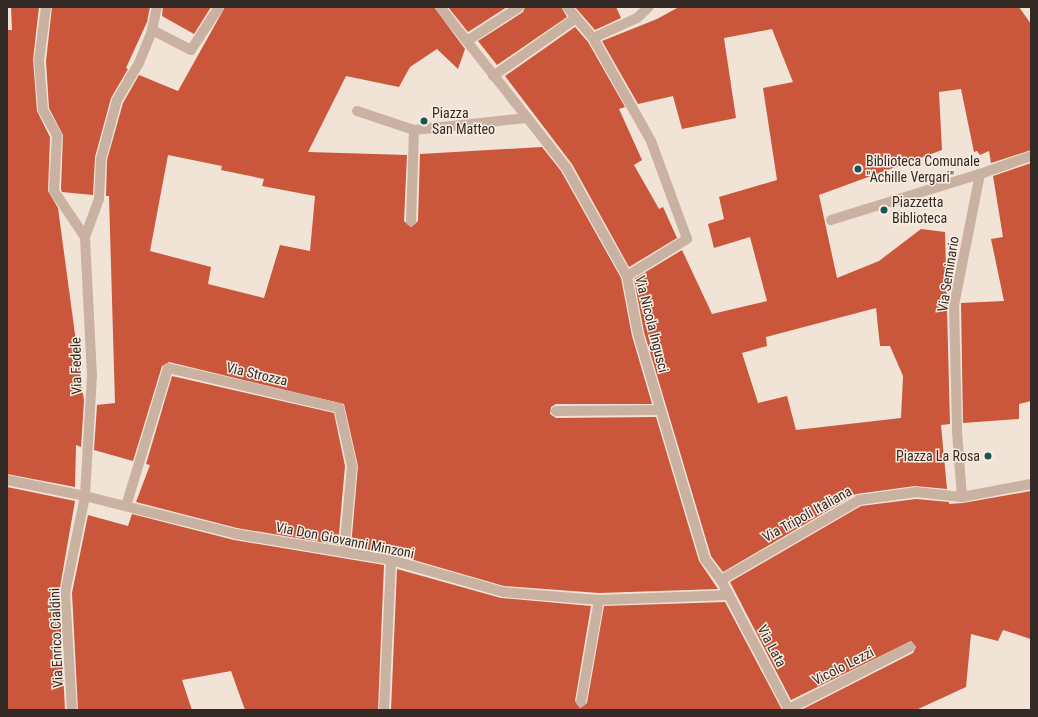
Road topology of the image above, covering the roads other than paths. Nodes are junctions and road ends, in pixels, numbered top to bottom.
1 (46, 7) edge
2 (157, 7) edge
3 (219, 7) edge
4 (440, 7) edge
5 (519, 7) edge
6 (567, 7) edge
7 (649, 7) edge
8 (576, 18) junction
9 (152, 30) junction
10 (593, 38) junction
11 (467, 41) junction
12 (493, 76) junction
13 (357, 111) dead end
14 (526, 118) junction
15 (414, 130) junction
16 (1031, 156) edge
17 (980, 174) junction
18 (831, 220) dead end
19 (411, 222) dead end
20 (85, 237) junction
21 (627, 276) junction
22 (659, 410) junction
23 (556, 411) dead end
24 (7, 480) edge
25 (1031, 484) edge
26 (85, 496) junction
27 (962, 497) junction
28 (126, 506) junction
29 (344, 552) junction
30 (391, 560) junction
31 (721, 580) junction
32 (729, 595) junction
33 (599, 600) junction
34 (910, 647) dead end
35 (581, 702) dead end
36 (789, 709) edge
37 (72, 710) edge
38 (384, 710) edge

1 - 20 street
2 - 9 street
3 - 9 street
4 - 11 street, Via Nicola Ingusci
5 - 11 street
6 - 8 street
7 - 10 street
8 - 10 street
8 - 12 street
9 - 20 street
10 - 21 street
11 - 12 street, Via Nicola Ingusci
12 - 14 street, Via Nicola Ingusci
13 - 15 street
14 - 15 street
14 - 21 street, Via Nicola Ingusci
15 - 19 street
16 - 17 street
17 - 18 street
17 - 27 street, Via Seminario
20 - 26 street, Via Fedele
21 - 22 street, Via Nicola Ingusci
22 - 23 street
22 - 31 street, Via Nicola Ingusci
24 - 26 street, Via Don Giovanni Minzoni
25 - 27 street
26 - 28 street, Via Don Giovanni Minzoni
26 - 37 street, Via Enrico Cialdini
27 - 31 street, Via Tripoli Italiana
28 - 29 street, Via Don Giovanni Minzoni
28 - 29 street, Via Strozza
29 - 30 street, Via Don Giovanni Minzoni
30 - 33 street, Via Don Giovanni Minzoni
30 - 38 street
31 - 32 street, Via Nicola Ingusci
32 - 33 street, Via Don Giovanni Minzoni
32 - 36 street, Via Lata
33 - 35 street
34 - 36 street, Vicolo Lezzi

